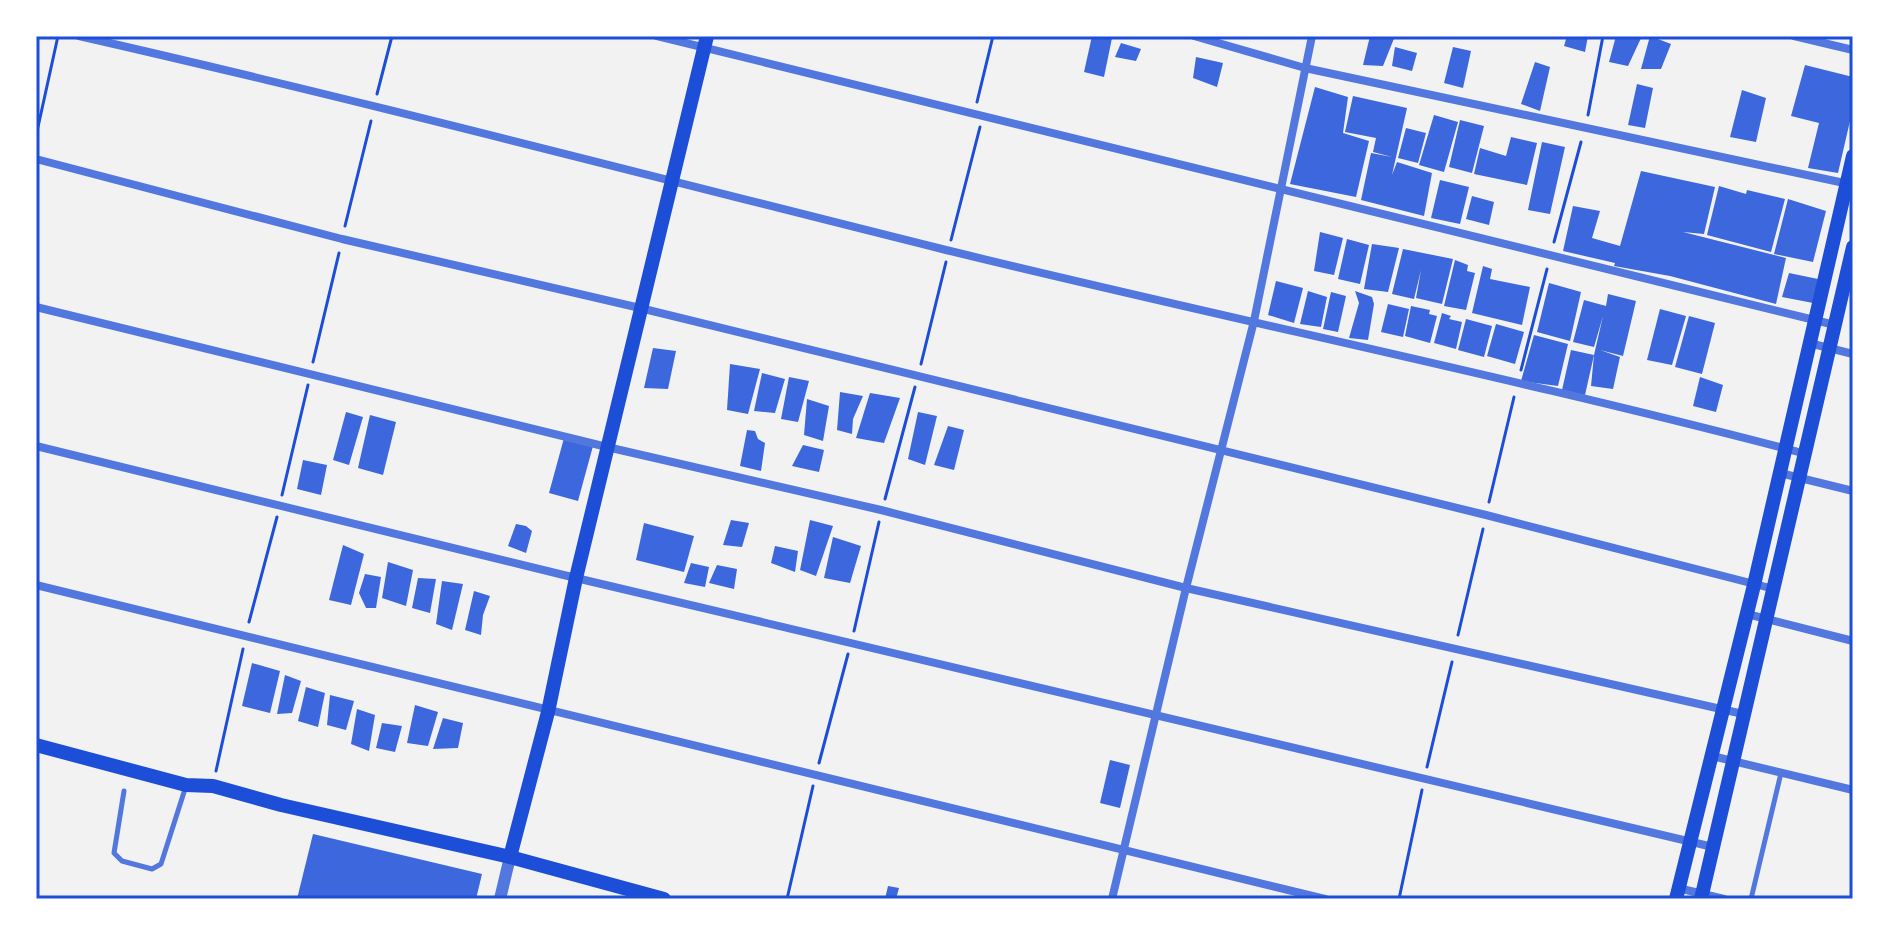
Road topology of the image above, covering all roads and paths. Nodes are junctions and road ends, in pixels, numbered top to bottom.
1 (58, 36) edge
2 (79, 36) edge
3 (392, 36) edge
4 (657, 36) edge
5 (993, 36) edge
6 (1194, 36) edge
7 (1312, 36) edge
8 (1603, 36) edge
9 (1794, 36) edge
10 (706, 42) edge
11 (1853, 50) edge
12 (1305, 68) junction
13 (374, 106) junction
14 (974, 114) junction
15 (1585, 128) junction
16 (36, 136) edge
17 (1853, 156) edge
18 (36, 159) edge
19 (672, 180) junction
20 (1850, 184) edge
21 (1280, 189) junction
22 (1847, 211) edge
23 (342, 239) junction
24 (1853, 247) edge
25 (1550, 255) junction
26 (36, 307) edge
27 (640, 308) junction
28 (1814, 320) junction
29 (1254, 321) junction
30 (1835, 325) junction
31 (1809, 343) junction
32 (1829, 348) junction
33 (1853, 354) edge
34 (310, 375) junction
35 (1517, 384) junction
36 (36, 446) edge
37 (607, 447) junction
38 (1785, 448) junction
39 (1221, 452) junction
40 (1806, 454) junction
41 (1780, 473) junction
42 (1800, 478) junction
43 (1853, 491) edge
44 (280, 505) junction
45 (1486, 515) junction
46 (576, 578) junction
47 (36, 585) edge
48 (1754, 585) junction
49 (1186, 588) junction
50 (1774, 589) junction
51 (1747, 614) junction
52 (1766, 620) junction
53 (246, 636) junction
54 (1853, 641) edge
55 (1455, 648) junction
56 (1724, 709) junction
57 (548, 712) junction
58 (1156, 714) junction
59 (1743, 714) junction
60 (36, 745) edge
61 (1712, 756) junction
62 (1733, 761) junction
63 (1781, 773) junction
64 (1425, 778) junction
65 (186, 785) junction
66 (213, 786) junction
67 (1853, 790) edge
68 (124, 791) dead end
69 (1690, 841) junction
70 (1713, 847) junction
71 (1124, 849) junction
72 (510, 857) junction
73 (1677, 894) edge
74 (1702, 896) edge
75 (500, 899) edge
76 (664, 899) edge
77 (1112, 899) edge
78 (1325, 899) edge
79 (1399, 899) edge
80 (1724, 899) edge
81 (1751, 899) edge

1 - 16 path
2 - 13 street
3 - 13 path
4 - 10 street
5 - 14 path
6 - 12 street
7 - 12 street
8 - 15 path
9 - 11 street
10 - 14 street
10 - 19 main road
12 - 15 street
12 - 21 street
13 - 19 street
13 - 23 path
14 - 21 street
15 - 20 street
15 - 25 path
17 - 20 main road
18 - 23 street
19 - 27 main road
19 - 29 street
20 - 22 main road
21 - 25 street
21 - 29 street
22 - 28 main road
23 - 27 street
23 - 34 path
24 - 30 main road
25 - 28 street
25 - 35 path
26 - 34 street
27 - 37 main road
27 - 39 street
28 - 30 street
28 - 31 main road
29 - 35 street
29 - 39 street
30 - 32 main road
31 - 32 street
31 - 38 main road
32 - 33 street
32 - 40 main road
34 - 37 street
34 - 44 path
35 - 38 street
35 - 45 path
36 - 44 street
37 - 46 main road
37 - 49 street
38 - 40 street
38 - 41 main road
39 - 45 street
39 - 49 street
40 - 42 main road
41 - 42 street
41 - 48 main road
42 - 43 street
42 - 50 main road
44 - 46 street
44 - 53 path
45 - 48 street
45 - 55 path
46 - 57 main road
46 - 58 street
47 - 53 street
48 - 50 street
48 - 51 main road
49 - 55 street
49 - 58 street
50 - 52 main road
51 - 52 street
51 - 56 main road
52 - 54 street
52 - 59 main road
53 - 57 street
53 - 66 path
55 - 56 street
55 - 64 path
56 - 59 street
56 - 61 main road
57 - 71 street
57 - 72 main road
58 - 64 street
58 - 71 street
59 - 62 main road
60 - 65 main road
61 - 62 street
61 - 69 main road
62 - 63 street
62 - 70 main road
63 - 67 street
63 - 81 lane
64 - 69 street
64 - 79 path
65 - 66 main road
65 - 68 lane
66 - 72 main road
69 - 70 street
69 - 73 main road
70 - 74 main road
71 - 77 street
71 - 78 street
72 - 75 street
72 - 76 main road
73 - 74 street
74 - 80 street

